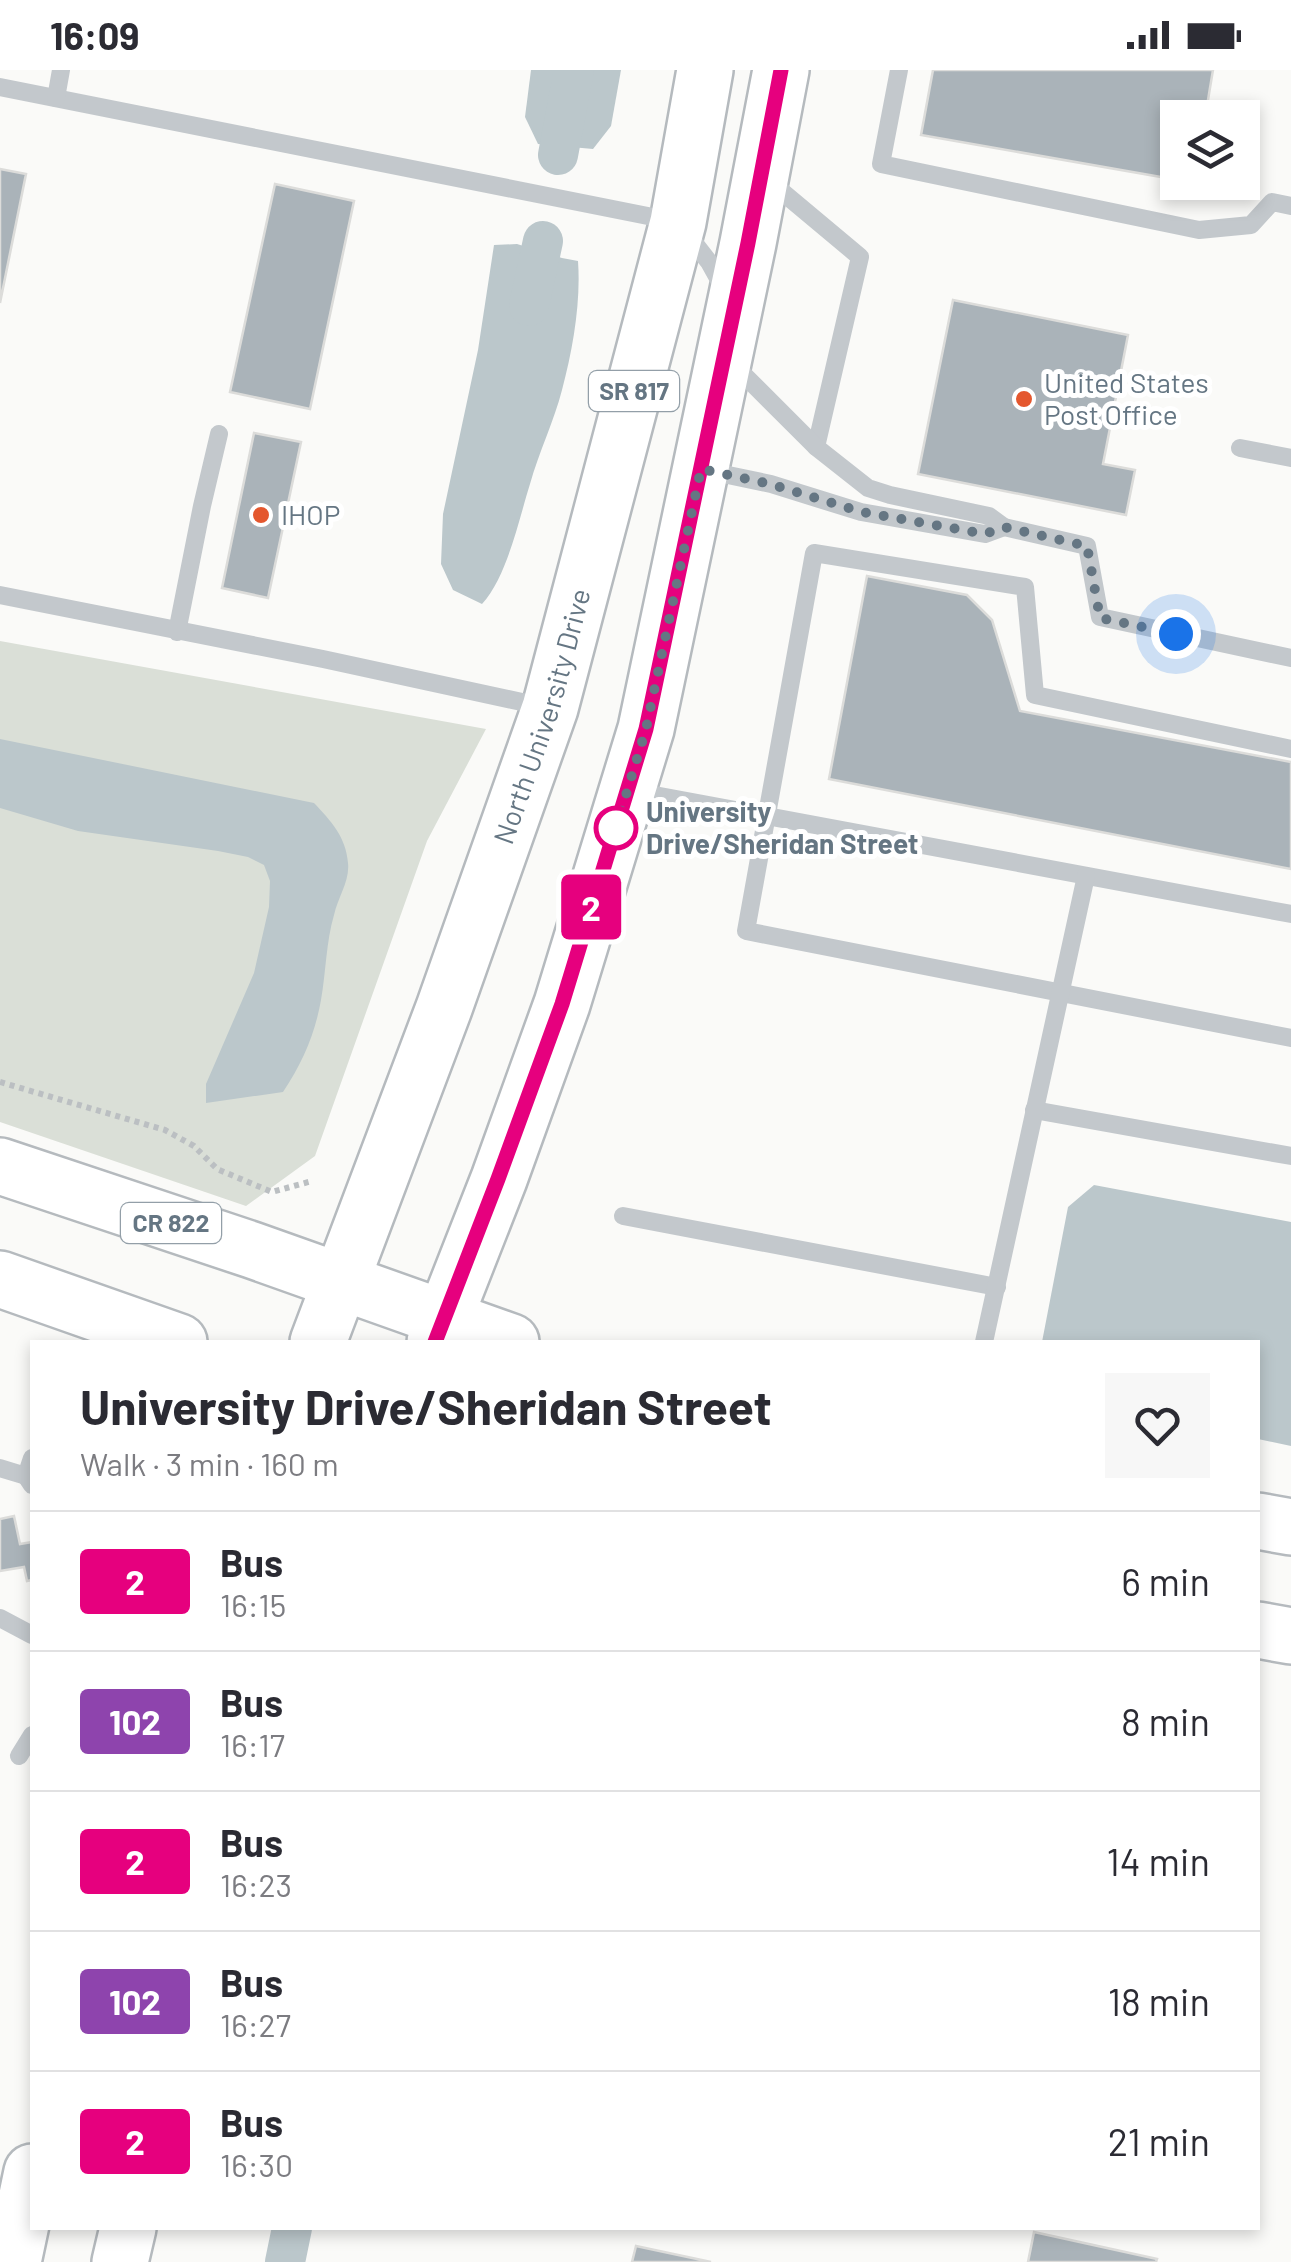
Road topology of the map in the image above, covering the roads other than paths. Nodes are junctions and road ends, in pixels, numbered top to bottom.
1 (61, 70) edge
2 (705, 70) edge
3 (781, 70) edge
4 (899, 70) edge
5 (0, 87) edge
6 (56, 98) junction
7 (761, 175) junction
8 (1291, 206) edge
9 (678, 222) junction
10 (730, 331) junction
11 (219, 434) dead end
12 (816, 447) junction
13 (1240, 448) dead end
14 (1291, 458) edge
15 (701, 469) junction
16 (1004, 527) junction
17 (0, 595) edge
18 (177, 632) junction
19 (1291, 658) edge
20 (550, 708) junction
21 (1291, 749) edge
22 (627, 790) junction
23 (766, 816) junction
24 (1086, 876) junction
25 (1291, 914) edge
26 (1060, 992) junction
27 (1291, 1038) edge
28 (1034, 1110) junction
29 (1291, 1156) edge
30 (0, 1166) edge
31 (623, 1216) dead end
32 (0, 1278) edge
33 (341, 1282) junction
34 (996, 1287) junction
35 (440, 1331) edge
36 (172, 1340) edge
37 (319, 1340) edge
38 (498, 1340) edge
39 (984, 1340) edge
40 (0, 1468) edge
41 (29, 1480) edge
42 (1260, 1521) edge
43 (1291, 1528) edge
44 (0, 1618) edge
45 (1260, 1630) edge
46 (30, 1635) edge
47 (1291, 1636) edge
48 (30, 1738) edge
49 (19, 1756) dead end
50 (30, 2182) edge
51 (128, 2230) edge
52 (14, 2262) edge
53 (120, 2262) edge

1 - 6 lane
2 - 9 main road, North University Drive / SR 817
3 - 7 main road, SR 817
4 - 8 lane
5 - 6 lane
6 - 9 lane
7 - 10 main road, SR 817
7 - 12 lane
9 - 10 lane
9 - 20 main road, North University Drive / SR 817
10 - 12 lane
10 - 15 main road, SR 817
11 - 18 lane
12 - 16 lane
13 - 14 lane
15 - 16 lane
15 - 22 main road, SR 817
16 - 19 lane
17 - 18 lane
18 - 20 lane
20 - 33 main road, North University Drive / SR 817
21 - 23 lane
22 - 23 lane
22 - 35 main road, SR 817
23 - 24 lane
23 - 26 lane
24 - 25 lane
24 - 26 lane
26 - 27 lane
26 - 28 lane
28 - 29 lane
28 - 34 lane
30 - 33 main road, CR 822
31 - 34 lane
32 - 36 main road
33 - 35 main road, CR 822
33 - 37 main road, North University Drive / SR 817
34 - 39 lane
35 - 38 main road, CR 822
40 - 41 lane
42 - 43 main road
44 - 46 lane
45 - 47 main road
48 - 49 lane
50 - 52 main road
51 - 53 main road

